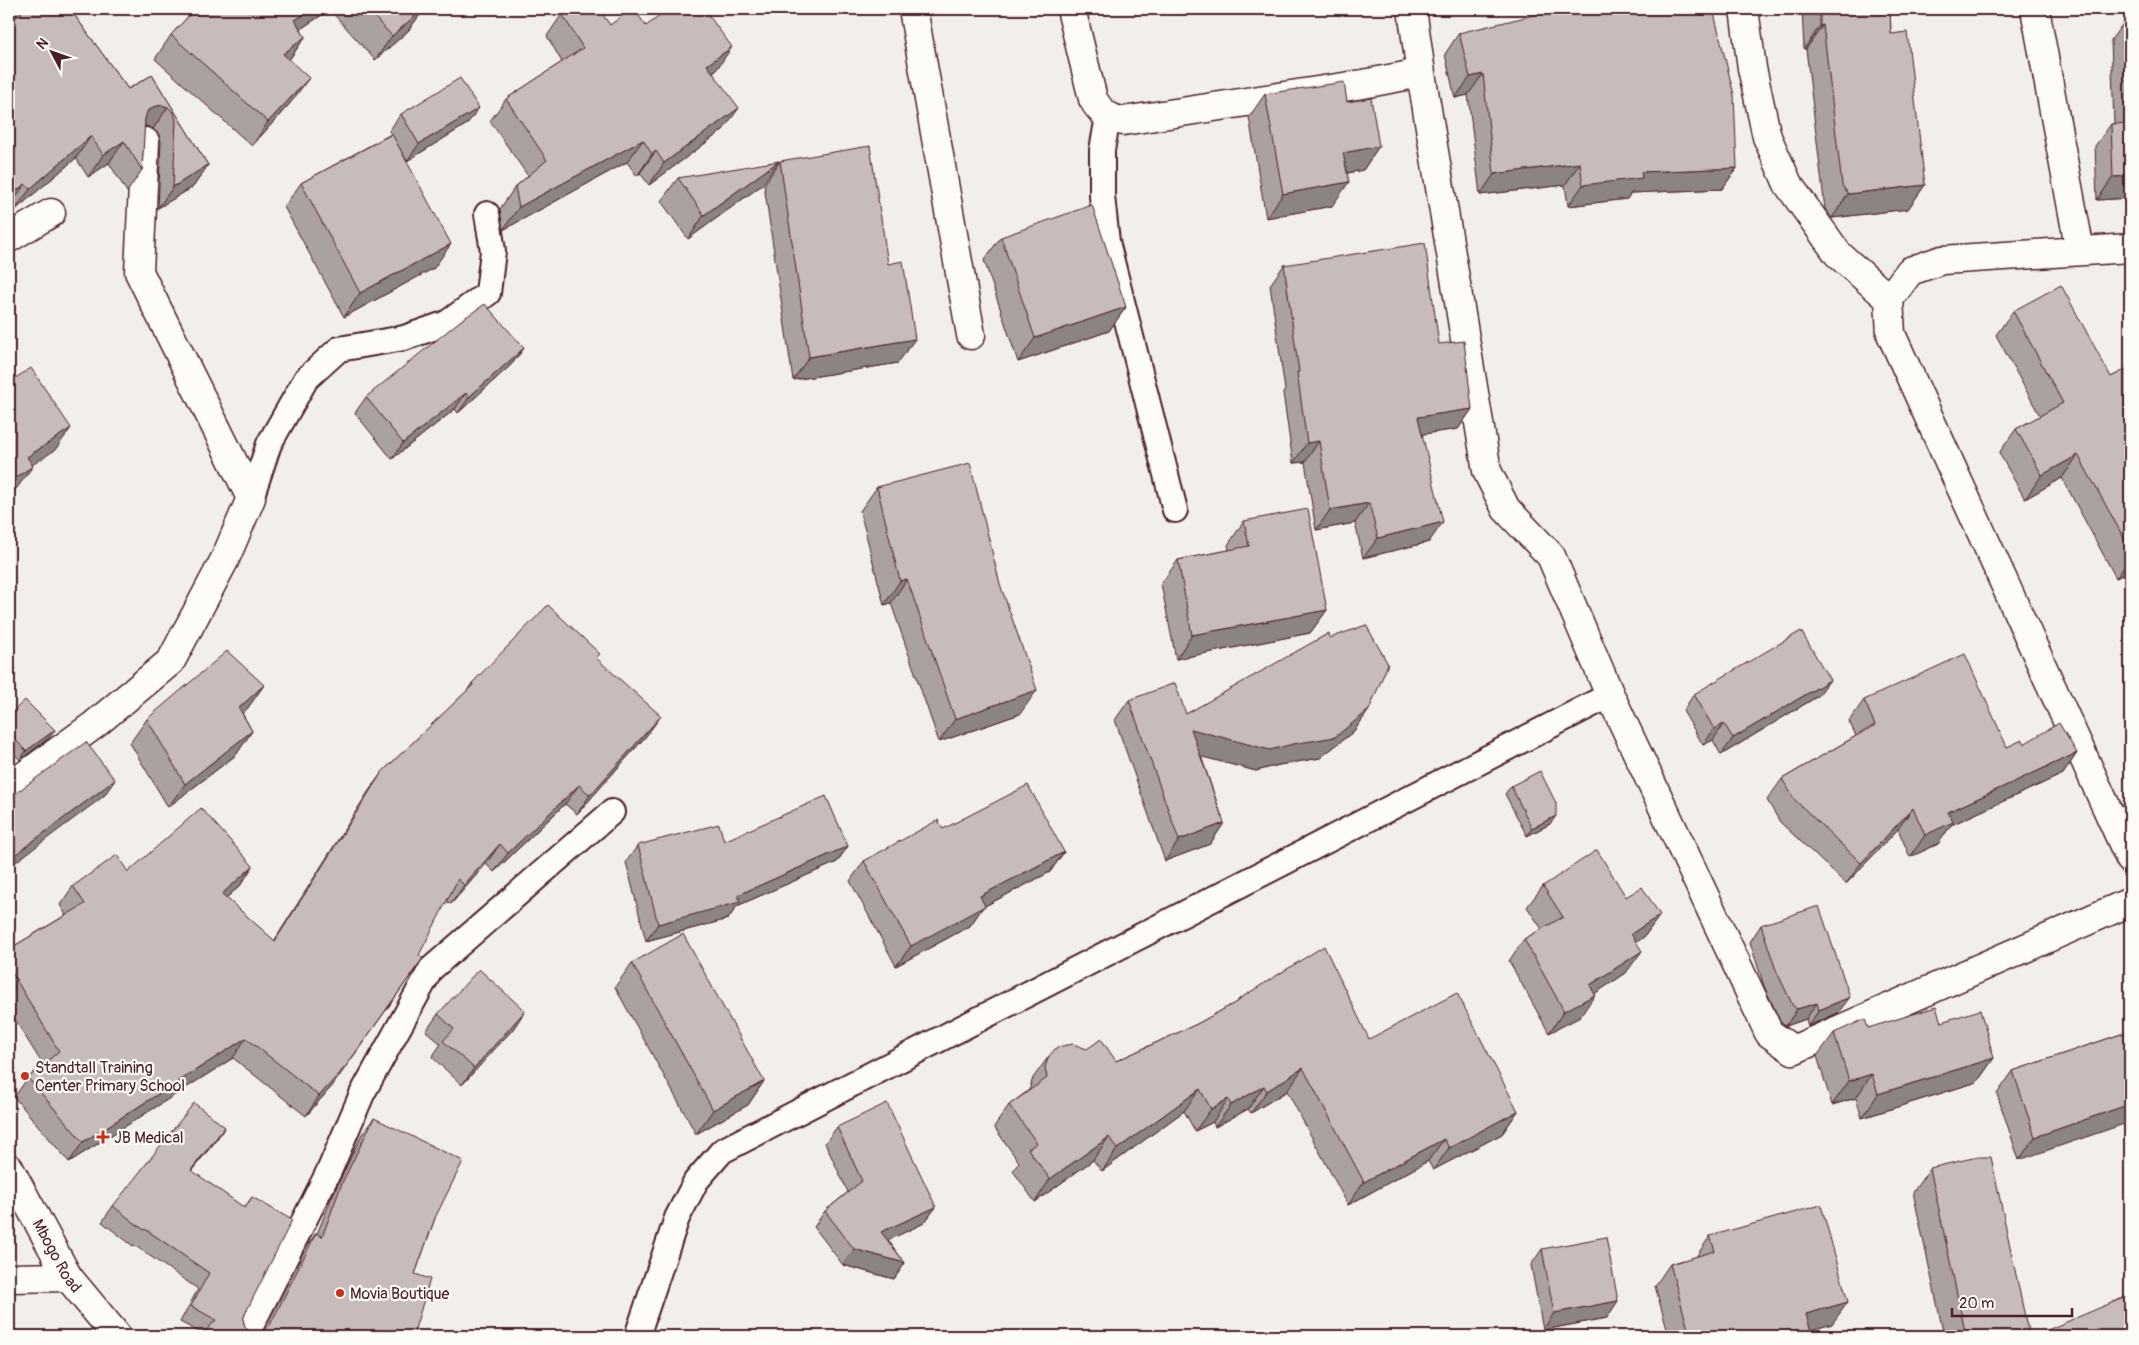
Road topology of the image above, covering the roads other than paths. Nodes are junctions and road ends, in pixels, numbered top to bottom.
1 (913, 9) edge
2 (1071, 9) edge
3 (1412, 9) edge
4 (1744, 9) edge
5 (2035, 9) edge
6 (1421, 73) junction
7 (1108, 117) junction
8 (145, 142) edge
9 (51, 213) dead end
10 (487, 214) dead end
11 (9, 238) edge
12 (2130, 248) edge
13 (2080, 251) junction
14 (1889, 300) junction
15 (971, 335) dead end
16 (251, 498) junction
17 (1175, 510) dead end
18 (1610, 695) junction
19 (9, 787) edge
20 (612, 812) dead end
21 (2130, 859) edge
22 (2130, 902) edge
23 (9, 1168) edge
24 (68, 1277) junction
25 (9, 1278) edge
26 (117, 1336) edge
27 (246, 1336) edge
28 (637, 1336) edge

1 - 15 street
2 - 7 street
3 - 6 street
4 - 14 street
5 - 13 street
6 - 7 street
6 - 18 street
7 - 17 lane
8 - 16 street
9 - 11 street
10 - 16 lane
12 - 13 street
13 - 14 street
14 - 21 street
16 - 19 street
18 - 22 street
18 - 28 lane
20 - 27 lane
23 - 24 street, Mbogo Road
24 - 25 street
24 - 26 street, Mbogo Road

